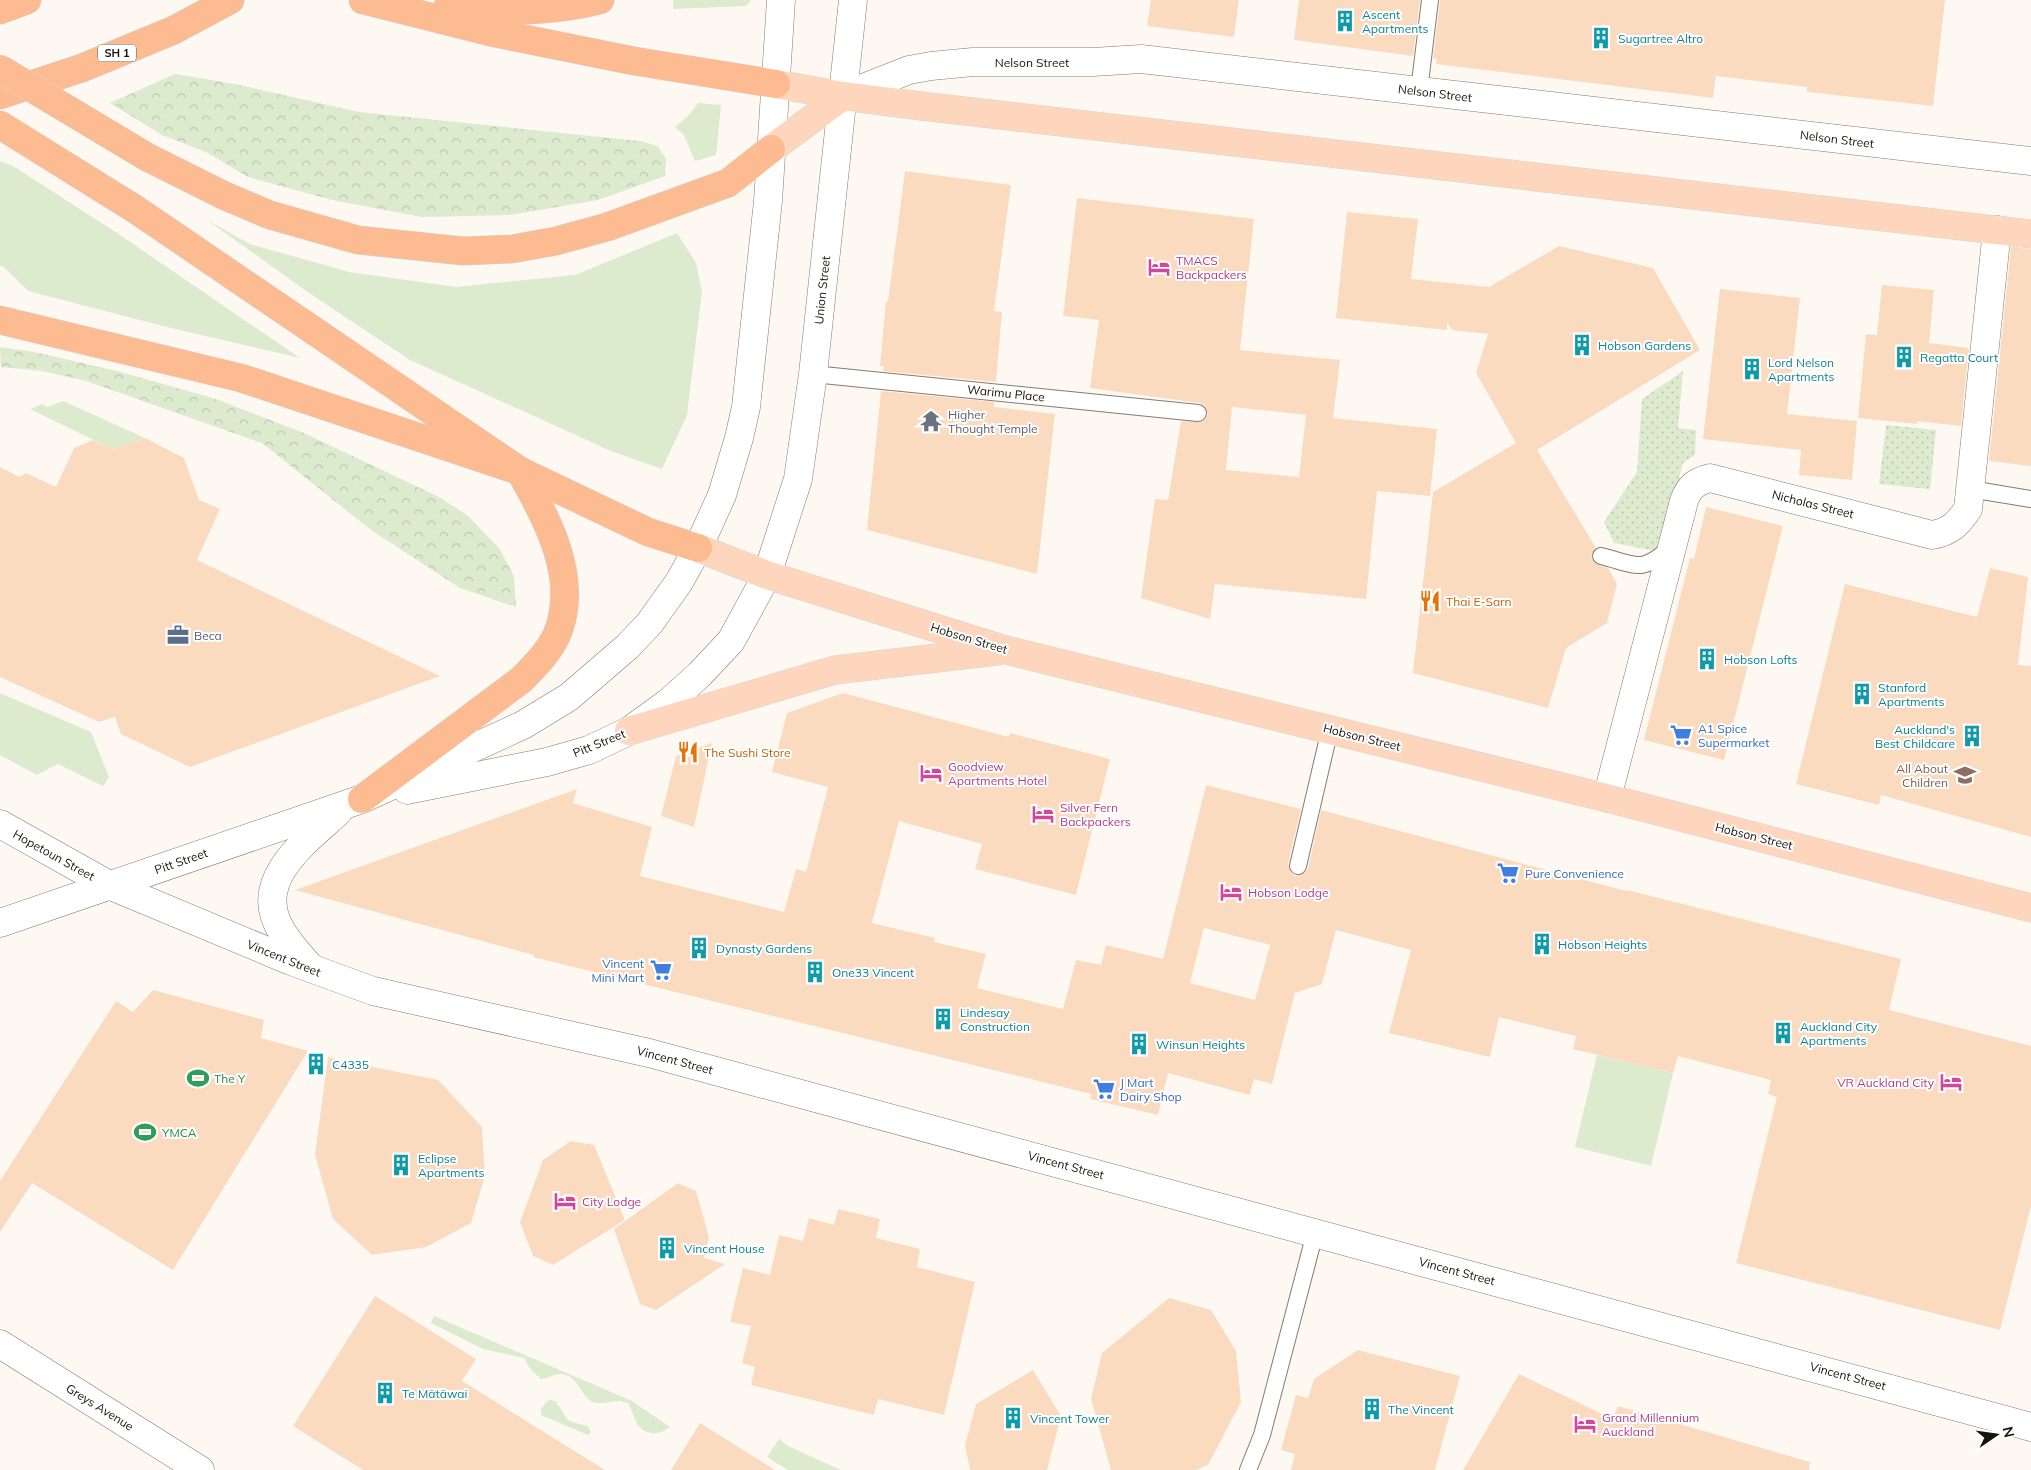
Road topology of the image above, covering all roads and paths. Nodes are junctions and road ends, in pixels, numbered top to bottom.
1 (27, 0) edge
2 (230, 0) edge
3 (363, 0) edge
4 (600, 0) edge
5 (781, 0) edge
6 (853, 0) edge
7 (1430, 0) edge
8 (0, 10) edge
9 (402, 10) junction
10 (0, 69) edge
11 (776, 84) junction
12 (1419, 91) junction
13 (0, 95) edge
14 (843, 96) junction
15 (0, 125) edge
16 (771, 149) junction
17 (2031, 161) edge
18 (1997, 230) junction
19 (2031, 234) edge
20 (0, 320) edge
21 (813, 374) junction
22 (1198, 413) dead end
23 (520, 471) junction
24 (1970, 489) junction
25 (2031, 499) edge
26 (1672, 546) junction
27 (698, 548) junction
28 (1600, 556) dead end
29 (767, 575) junction
30 (1006, 650) junction
31 (1330, 729) junction
32 (629, 731) junction
33 (1607, 798) junction
34 (353, 802) junction
35 (0, 824) edge
36 (1298, 866) dead end
37 (108, 885) junction
38 (2031, 908) edge
39 (0, 924) edge
40 (312, 969) junction
41 (1315, 1233) junction
42 (0, 1344) edge
43 (2031, 1427) edge
44 (200, 1470) edge
45 (1248, 1470) edge

1 - 8 highway
2 - 13 highway, SH 1
3 - 9 highway
4 - 9 highway
5 - 11 street
6 - 14 street, Union Street
7 - 12 lane
9 - 11 highway
10 - 16 highway, bridge
11 - 14 main road
11 - 16 street
12 - 14 street, Nelson Street
12 - 17 street, Nelson Street
14 - 16 main road
14 - 18 main road
14 - 21 street, Union Street
15 - 23 highway
16 - 27 street
18 - 19 main road
18 - 24 street, Nicholas Street
20 - 23 highway
21 - 22 lane, Warimu Place
21 - 29 street, Union Street
23 - 27 highway
23 - 34 highway
24 - 25 lane
24 - 26 street, Nicholas Street
26 - 28 lane
26 - 33 street, Nicholas Street
27 - 29 main road, Hobson Street
27 - 34 street, Pitt Street
29 - 30 main road, Hobson Street
29 - 32 street, Pitt Street
30 - 31 main road, Hobson Street
30 - 32 main road
31 - 33 main road, Hobson Street
31 - 36 lane
32 - 34 street, Pitt Street
33 - 38 main road, Hobson Street
34 - 37 street, Pitt Street
34 - 40 street
35 - 37 street, Hopetoun Street
37 - 39 street, Pitt Street
37 - 40 street, Vincent Street
40 - 41 street, Vincent Street
41 - 43 street, Vincent Street
41 - 45 lane
42 - 44 street, Greys Avenue

